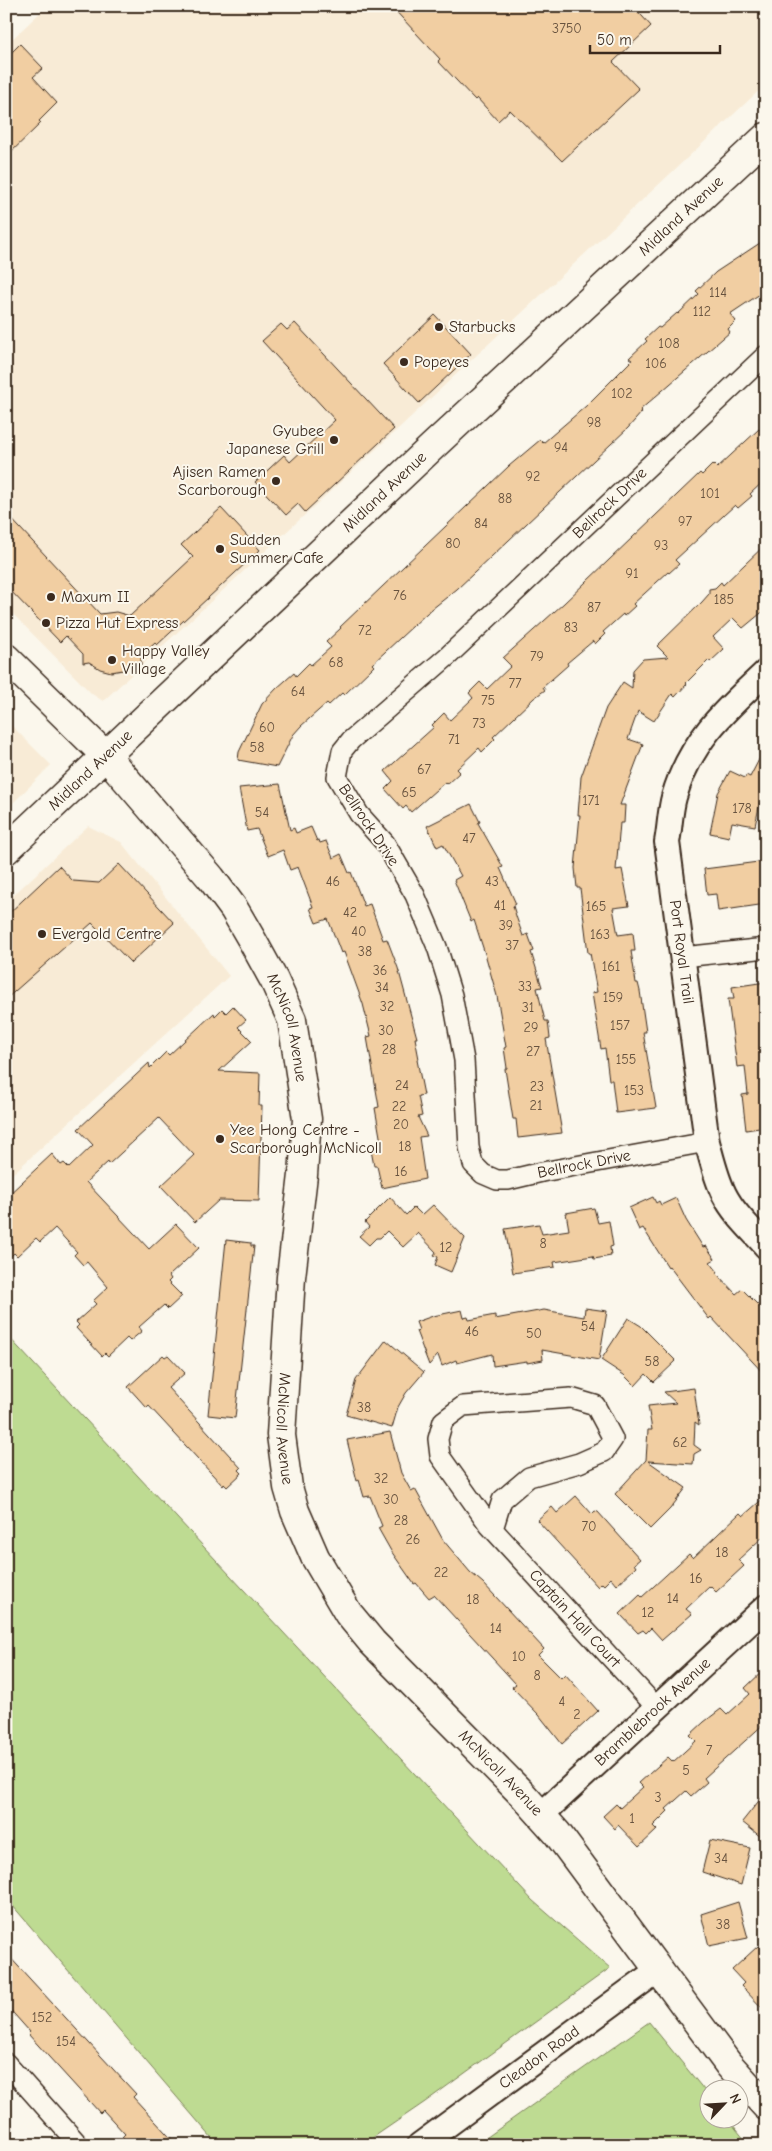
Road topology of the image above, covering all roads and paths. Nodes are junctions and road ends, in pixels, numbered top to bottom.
1 (766, 137) edge
2 (766, 356) edge
3 (6, 658) edge
4 (766, 672) edge
5 (106, 756) junction
6 (6, 850) edge
7 (766, 948) edge
8 (683, 957) junction
9 (707, 1142) junction
10 (766, 1246) edge
11 (493, 1529) junction
12 (766, 1607) edge
13 (657, 1708) junction
14 (541, 1815) junction
15 (658, 1970) junction
16 (6, 2064) edge
17 (766, 2106) edge
18 (79, 2145) edge
19 (420, 2145) edge

1 - 5 main road, Midland Avenue
2 - 9 street, Bellrock Drive
3 - 5 main road, McNicoll Avenue
4 - 8 street, Port Royal Trail
5 - 6 main road, Midland Avenue
5 - 14 main road, McNicoll Avenue
7 - 8 street
8 - 9 street, Port Royal Trail
9 - 10 street, Port Royal Trail
11 - 11 street, Captain Hall Court
11 - 13 street, Captain Hall Court
12 - 13 street, Bramblebrook Avenue
13 - 14 street, Bramblebrook Avenue
14 - 15 main road, McNicoll Avenue
15 - 17 main road, McNicoll Avenue
15 - 19 street, Cleadon Road
16 - 18 street

